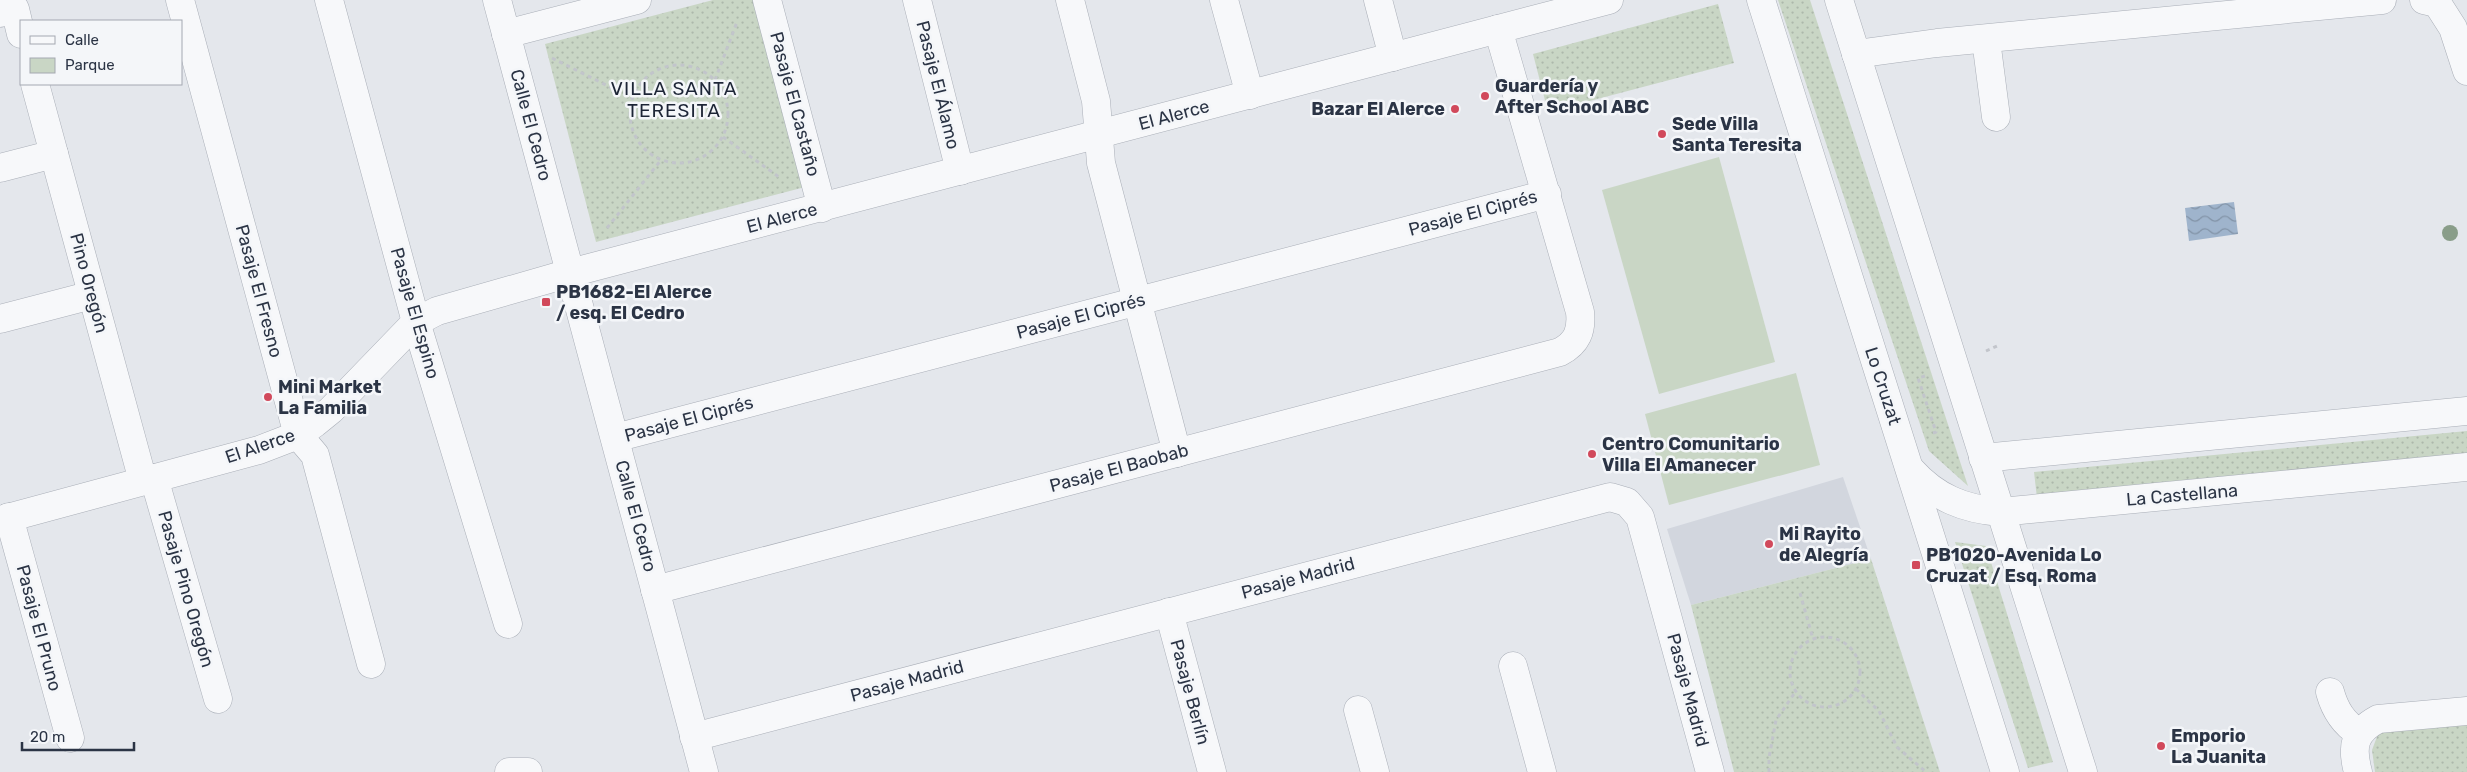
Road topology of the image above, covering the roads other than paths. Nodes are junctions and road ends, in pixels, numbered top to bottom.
1 (180, 0) edge
2 (329, 0) edge
3 (497, 0) edge
4 (637, 0) edge
5 (767, 0) edge
6 (917, 0) edge
7 (1070, 0) edge
8 (1224, 0) edge
9 (1378, 0) edge
10 (1609, 0) edge
11 (1761, 0) edge
12 (1839, 0) edge
13 (2382, 0) edge
14 (2424, 0) edge
15 (1536, 9) edge
16 (1498, 29) junction
17 (506, 34) junction
18 (1986, 40) junction
19 (1856, 54) junction
20 (1393, 57) junction
21 (2467, 70) edge
22 (35, 85) edge
23 (1250, 95) junction
24 (1996, 117) dead end
25 (1098, 135) junction
26 (54, 154) junction
27 (0, 168) edge
28 (960, 171) junction
29 (1547, 194) junction
30 (822, 208) junction
31 (570, 273) junction
32 (92, 295) junction
33 (1138, 301) junction
34 (0, 319) edge
35 (416, 322) junction
36 (2467, 411) edge
37 (298, 435) junction
38 (615, 438) junction
39 (1177, 452) junction
40 (1983, 458) junction
41 (1909, 468) junction
42 (2467, 468) edge
43 (148, 480) junction
44 (2000, 512) junction
45 (5, 518) edge
46 (655, 590) junction
47 (1169, 612) junction
48 (508, 624) dead end
49 (371, 664) dead end
50 (1513, 666) dead end
51 (2330, 692) dead end
52 (218, 699) dead end
53 (1358, 710) dead end
54 (2467, 710) edge
55 (2359, 733) junction
56 (694, 737) junction
57 (70, 738) dead end
58 (509, 772) edge
59 (528, 772) edge
60 (704, 772) edge
61 (1212, 772) edge
62 (1375, 772) edge
63 (1542, 772) edge
64 (1710, 772) edge
65 (2005, 772) edge
66 (2083, 772) edge
67 (2358, 772) edge

1 - 37 street, Pasaje El Fresno
2 - 35 street, Pasaje El Espino
3 - 17 street, Calle El Cedro
4 - 17 street
5 - 30 street, Pasaje El Castaño
6 - 28 street, Pasaje El Álamo
7 - 25 street
8 - 23 street
9 - 20 street
10 - 15 street, El Alerce
11 - 41 street, Lo Cruzat
12 - 19 street
13 - 18 street
14 - 21 street
15 - 16 street, El Alerce
16 - 20 street, El Alerce
16 - 29 street
17 - 31 street, Calle El Cedro
18 - 19 street
18 - 24 street
19 - 40 street
20 - 23 street, El Alerce
22 - 26 street, Pino Oregón
23 - 25 street, El Alerce
25 - 28 street, El Alerce
25 - 33 street
26 - 27 street
26 - 32 street, Pino Oregón
28 - 30 street, El Alerce
29 - 33 street, Pasaje El Ciprés
29 - 39 street, Pasaje El Baobab
30 - 31 street, El Alerce
31 - 35 street, El Alerce
31 - 38 street, Calle El Cedro
32 - 34 street
32 - 43 street, Pino Oregón
33 - 38 street, Pasaje El Ciprés
33 - 39 street
35 - 37 street, El Alerce
35 - 48 street, Pasaje El Espino
36 - 40 street
37 - 43 street, El Alerce
37 - 49 street, Pasaje El Fresno
38 - 46 street, Calle El Cedro
39 - 46 street, Pasaje El Baobab
40 - 44 street
41 - 44 street, La Castellana
41 - 65 street, Lo Cruzat
42 - 44 street, La Castellana
43 - 45 street, El Alerce
43 - 52 street, Pasaje Pino Oregón
44 - 66 street
45 - 57 street, Pasaje El Pruno
46 - 56 street, Calle El Cedro
47 - 56 street, Pasaje Madrid
47 - 61 street, Pasaje Berlín
47 - 64 street, Pasaje Madrid
50 - 63 street
51 - 55 street
53 - 62 street
54 - 55 street
55 - 67 street
56 - 60 street, Calle El Cedro
58 - 59 street

